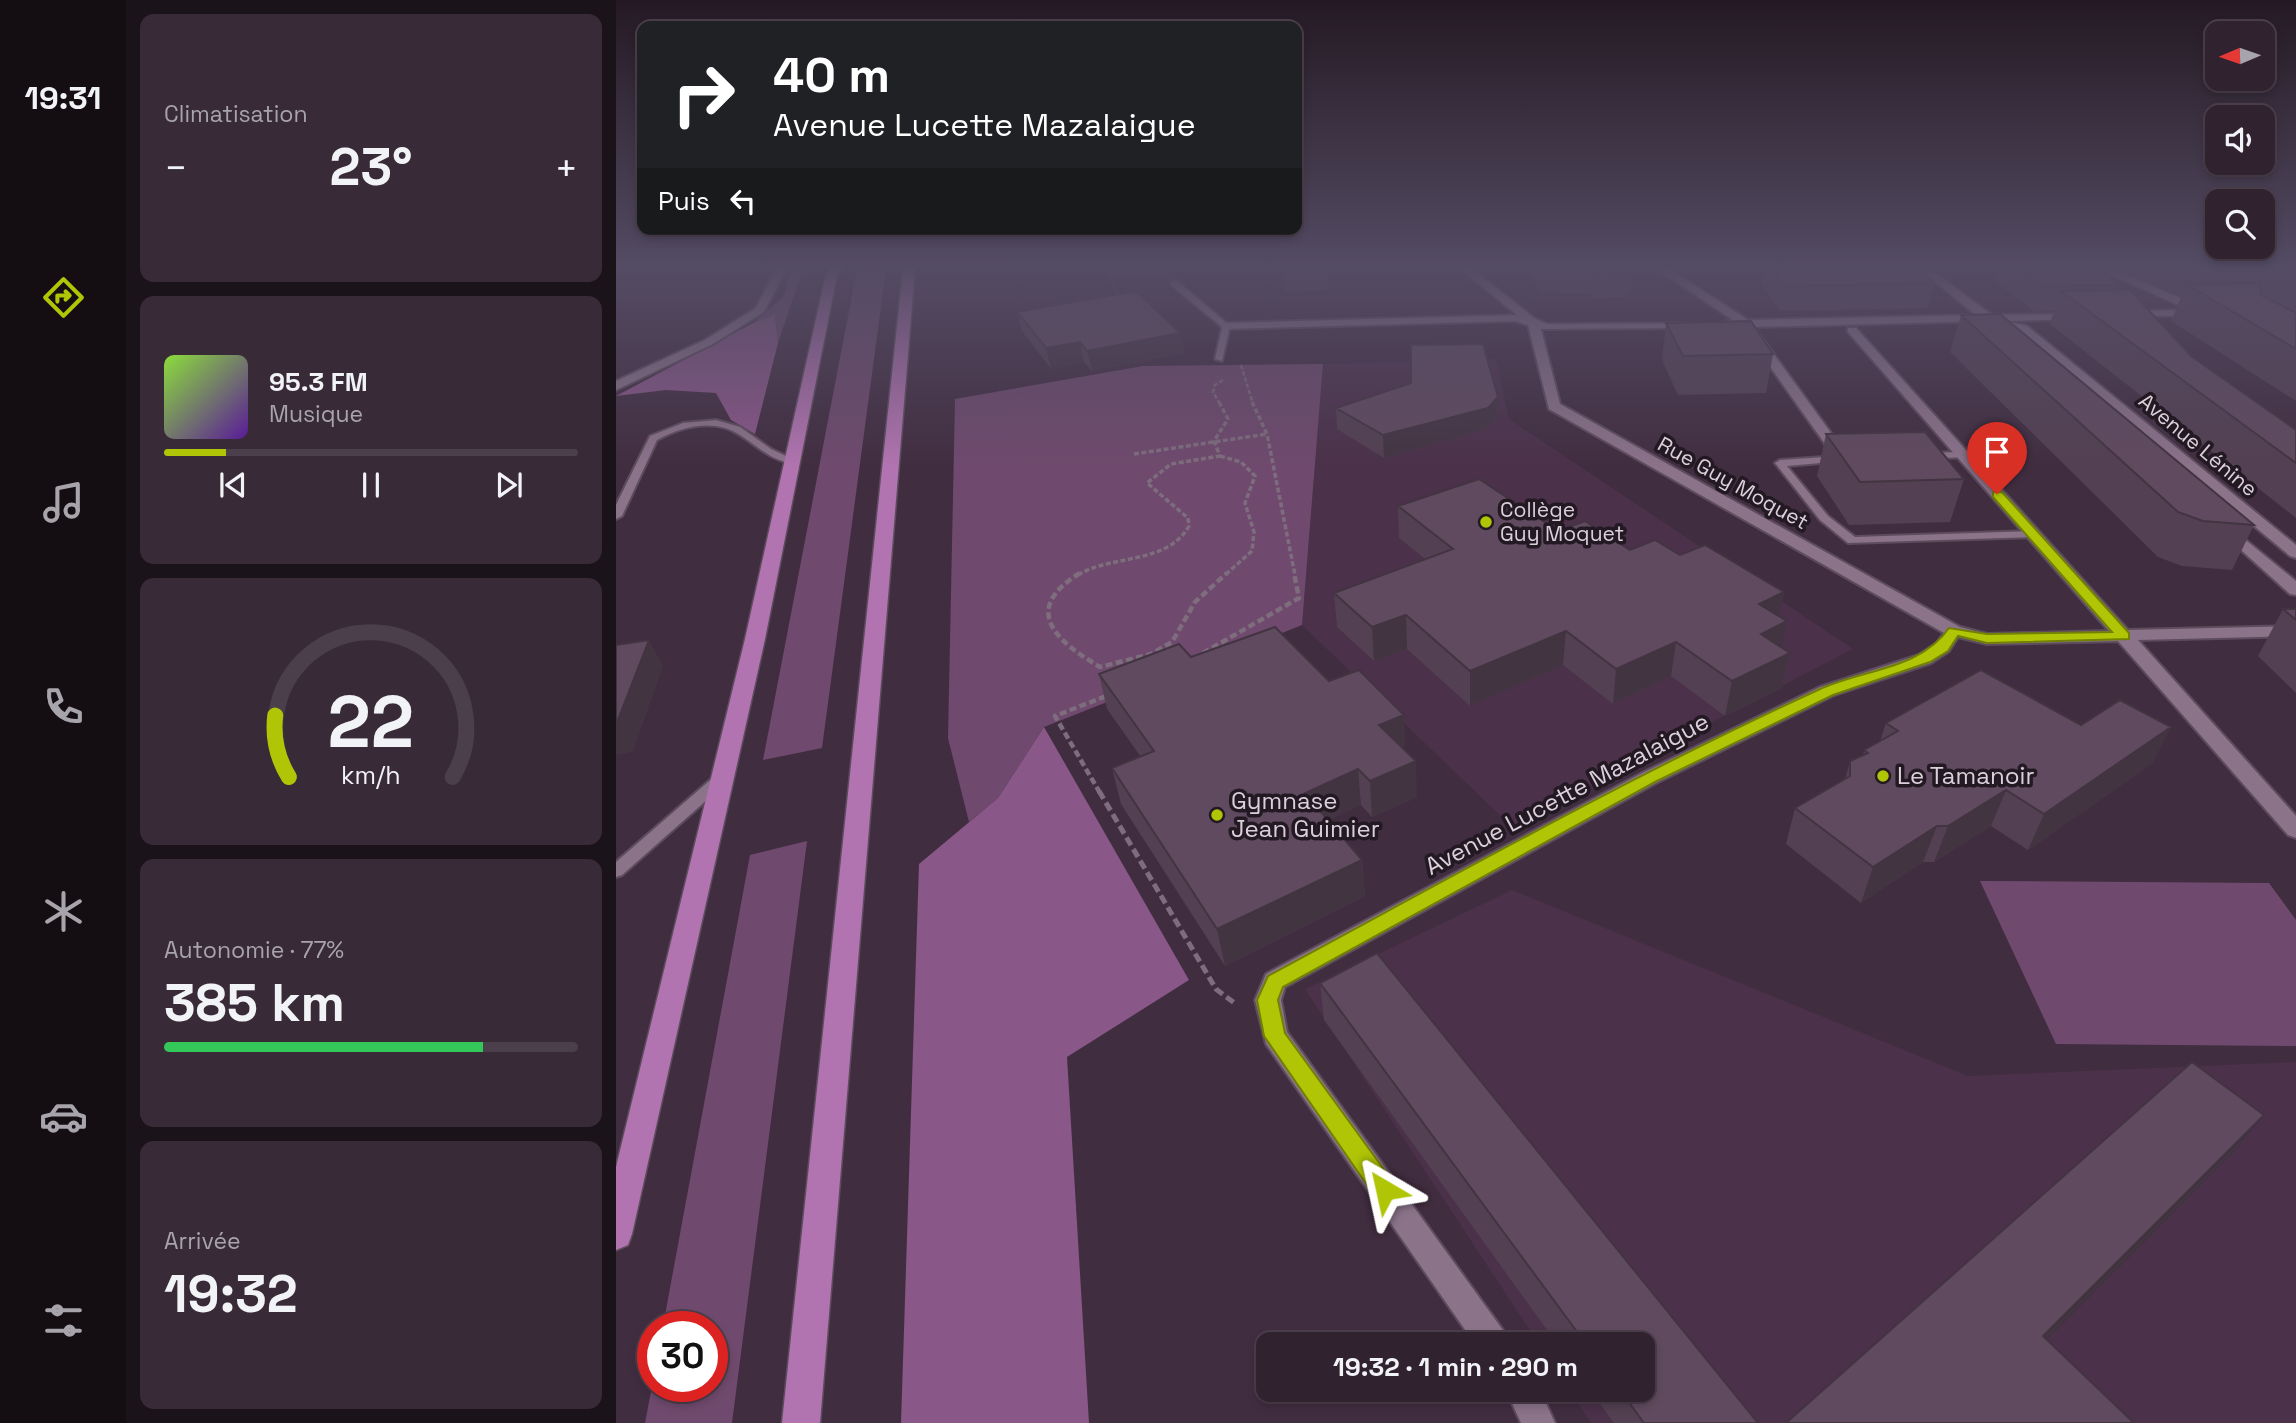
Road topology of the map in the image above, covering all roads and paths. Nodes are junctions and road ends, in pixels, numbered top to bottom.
1 (720, 335) edge
2 (818, 335) edge
3 (903, 335) edge
4 (1224, 335) edge
5 (1536, 335) edge
6 (1755, 335) edge
7 (1857, 335) edge
8 (2001, 335) edge
9 (2033, 335) edge
10 (2011, 344) edge
11 (1242, 352) dead end
12 (1219, 359) dead end
13 (1242, 371) junction
14 (616, 386) edge
15 (1267, 433) junction
16 (1214, 441) junction
17 (1134, 454) dead end
18 (1961, 455) junction
19 (1220, 456) junction
20 (1914, 457) edge
21 (1849, 459) joint
22 (792, 461) junction
23 (616, 516) edge
24 (2212, 517) edge
25 (2034, 534) junction
26 (2296, 553) edge
27 (2296, 590) edge
28 (1954, 631) junction
29 (2296, 631) edge
30 (2124, 636) junction
31 (1196, 657) edge
32 (1100, 667) junction
33 (1105, 676) edge
34 (1116, 692) edge
35 (722, 778) junction
36 (2296, 830) edge
37 (616, 871) edge
38 (1275, 1036) junction
39 (616, 1234) edge
40 (1485, 1332) edge
41 (1528, 1402) edge
42 (801, 1423) edge
43 (1538, 1423) edge

1 - 14 street
2 - 22 highway
3 - 42 highway
4 - 12 lane
5 - 28 street, Rue Guy Moquet
6 - 21 street
7 - 18 street
8 - 10 street
9 - 26 street, Avenue Lénine
11 - 13 path
13 - 15 path
13 - 16 path
15 - 16 path
15 - 31 path
16 - 17 path
16 - 19 path
18 - 20 lane
18 - 25 street
19 - 32 path
19 - 32 path
21 - 25 lane
22 - 23 lane
22 - 35 highway
24 - 27 street, Avenue Lénine
25 - 30 street
28 - 30 street
28 - 38 street, Avenue Lucette Mazalaigue
29 - 30 street
30 - 36 street
32 - 33 path
34 - 38 path
35 - 37 lane
35 - 39 highway
38 - 40 street
41 - 43 street

